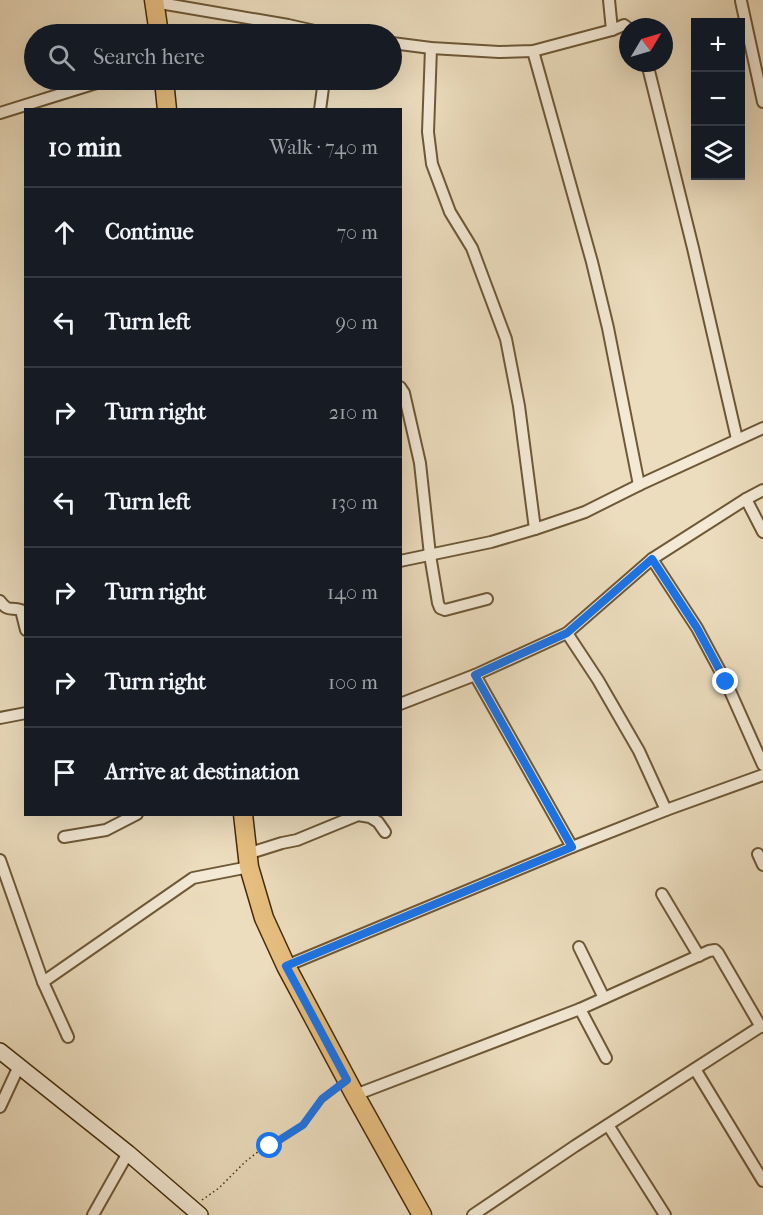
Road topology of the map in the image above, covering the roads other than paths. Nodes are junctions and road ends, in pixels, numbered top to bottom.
1 (609, 0) edge
2 (154, 1) edge
3 (741, 2) edge
4 (157, 24) edge
5 (282, 24) edge
6 (619, 27) edge
7 (612, 30) junction
8 (402, 44) edge
9 (431, 48) junction
10 (533, 51) junction
11 (649, 72) edge
12 (74, 90) edge
13 (165, 90) edge
14 (323, 90) edge
15 (763, 102) edge
16 (167, 108) edge
17 (320, 108) edge
18 (0, 113) edge
19 (402, 390) edge
20 (763, 428) edge
21 (737, 439) junction
22 (639, 485) junction
23 (763, 490) edge
24 (746, 499) junction
25 (535, 529) junction
26 (763, 532) edge
27 (430, 555) junction
28 (652, 559) junction
29 (402, 561) edge
30 (487, 599) dead end
31 (0, 601) edge
32 (24, 622) edge
33 (567, 633) junction
34 (475, 675) junction
35 (402, 703) edge
36 (24, 713) edge
37 (0, 718) edge
38 (763, 765) edge
39 (763, 775) edge
40 (666, 810) junction
41 (133, 816) edge
42 (243, 816) edge
43 (356, 816) edge
44 (364, 816) edge
45 (386, 832) dead end
46 (64, 837) dead end
47 (572, 847) junction
48 (758, 854) dead end
49 (0, 860) edge
50 (248, 860) junction
51 (763, 865) edge
52 (662, 894) dead end
53 (579, 947) dead end
54 (699, 956) junction
55 (286, 966) junction
56 (43, 982) junction
57 (604, 998) junction
58 (580, 1009) junction
59 (762, 1026) edge
60 (68, 1037) dead end
61 (0, 1051) edge
62 (606, 1058) dead end
63 (19, 1066) junction
64 (695, 1069) junction
65 (351, 1088) junction
66 (0, 1107) edge
67 (608, 1125) junction
68 (128, 1153) junction
69 (763, 1181) edge
70 (196, 1211) edge
71 (93, 1215) edge
72 (422, 1215) edge
73 (473, 1215) edge
74 (664, 1215) edge

1 - 7 street
2 - 4 main road
2 - 5 street
3 - 15 street
6 - 7 street
7 - 10 street
8 - 9 street
9 - 10 street
9 - 25 street
10 - 22 street
11 - 21 street
12 - 18 street
13 - 16 main road
14 - 17 street
19 - 27 street
20 - 21 street
21 - 22 street
22 - 25 street
23 - 24 street
24 - 26 street
24 - 28 street
25 - 27 street
27 - 29 street
27 - 30 street
28 - 33 street
28 - 38 street
31 - 32 street
33 - 34 street
33 - 40 street
34 - 35 street
34 - 47 street
36 - 37 street
39 - 40 street
40 - 47 street
41 - 46 street
42 - 50 main road
43 - 50 street
44 - 45 street
47 - 55 street
48 - 51 street
49 - 56 street
50 - 55 main road
50 - 56 street
52 - 54 street
53 - 57 street
54 - 57 street
54 - 59 street
55 - 65 main road
56 - 60 street
57 - 58 street
58 - 62 street
58 - 65 street
59 - 64 street
61 - 63 street
63 - 66 street
63 - 68 street
64 - 67 street
64 - 69 street
65 - 72 main road
67 - 73 street
67 - 74 street
68 - 70 street
68 - 71 street

